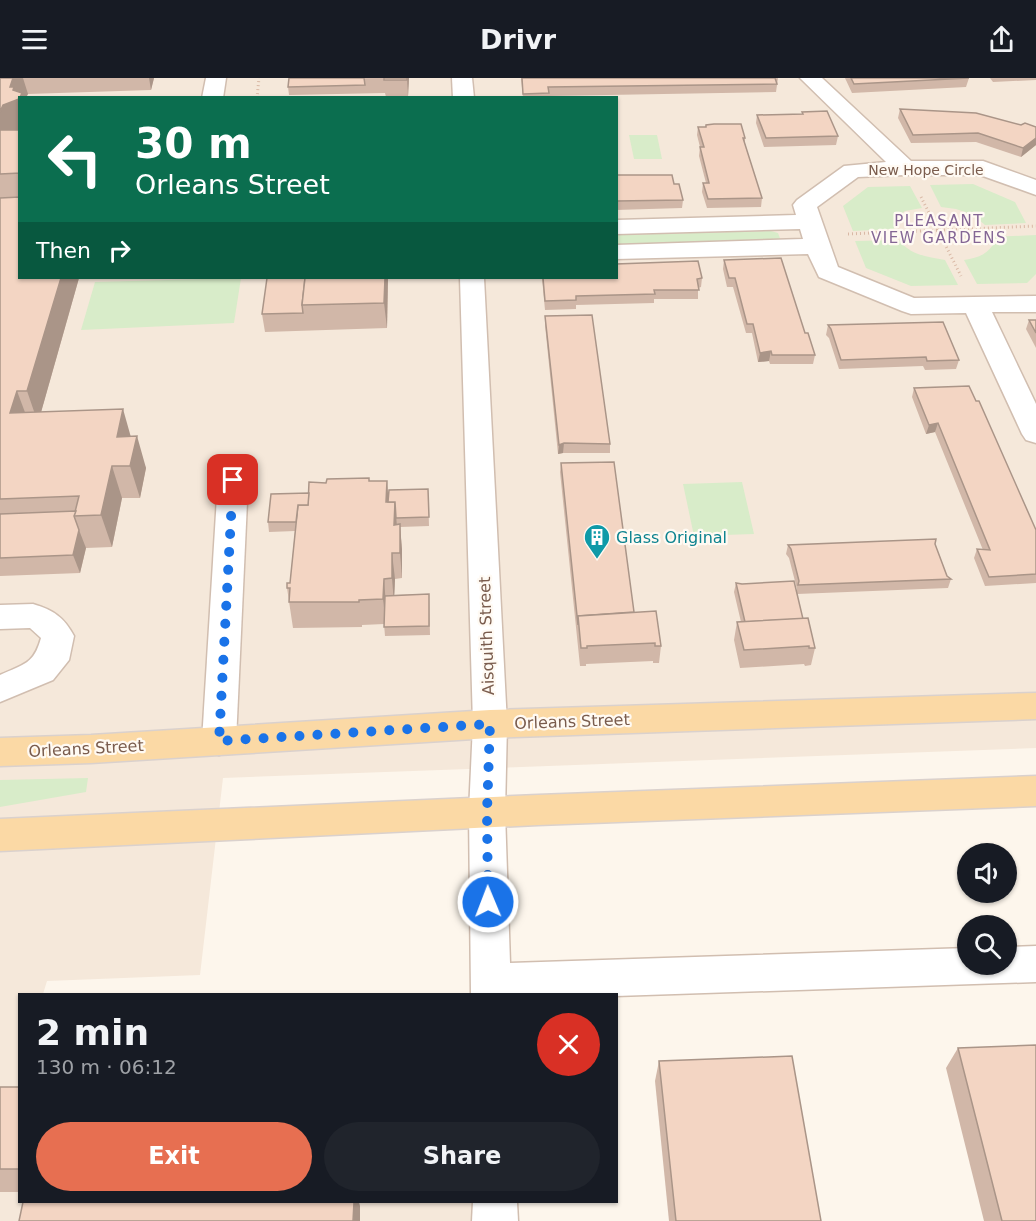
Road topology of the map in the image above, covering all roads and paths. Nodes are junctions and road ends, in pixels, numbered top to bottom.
1 (216, 78) edge
2 (259, 78) edge
3 (462, 78) edge
4 (810, 78) edge
5 (212, 96) edge
6 (257, 96) edge
7 (464, 96) edge
8 (905, 168) junction
9 (1036, 188) edge
10 (1036, 226) edge
11 (618, 227) edge
12 (939, 230) junction
13 (814, 234) junction
14 (618, 252) edge
15 (472, 279) edge
16 (1036, 304) edge
17 (976, 306) junction
18 (1036, 434) edge
19 (233, 480) dead end
20 (0, 617) edge
21 (0, 689) edge
22 (1036, 706) edge
23 (490, 724) junction
24 (219, 741) junction
25 (0, 752) edge
26 (1036, 791) edge
27 (487, 812) junction
28 (0, 835) edge
29 (1036, 964) edge
30 (491, 988) edge
31 (495, 1203) edge
32 (495, 1221) edge

1 - 5 street
2 - 6 path
3 - 7 street
4 - 8 street
8 - 9 street, New Hope Circle
8 - 12 path
8 - 13 street, New Hope Circle
10 - 12 path
11 - 13 street
12 - 13 path
12 - 17 path
13 - 14 street
13 - 17 street
15 - 23 street, Aisquith Street
16 - 17 street
17 - 18 street
19 - 24 street
20 - 21 street
22 - 23 main road, Orleans Street
23 - 24 main road, Orleans Street
23 - 27 street, Aisquith Street
24 - 25 main road, Orleans Street
26 - 27 main road
27 - 28 main road
27 - 30 street, Aisquith Street
29 - 30 street
31 - 32 street

